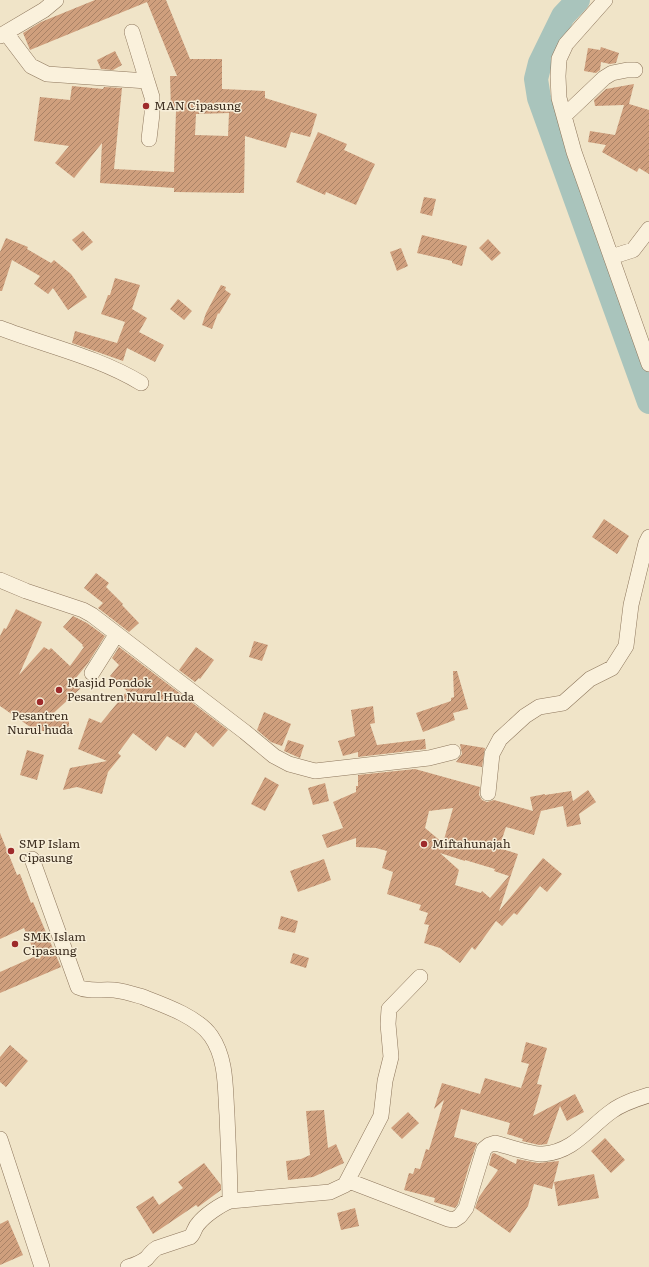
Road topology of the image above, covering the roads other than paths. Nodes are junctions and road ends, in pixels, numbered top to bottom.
1 (56, 0) edge
2 (605, 0) edge
3 (132, 32) dead end
4 (3, 34) edge
5 (635, 70) dead end
6 (147, 81) junction
7 (564, 116) junction
8 (149, 139) dead end
9 (649, 229) edge
10 (611, 257) junction
11 (0, 328) edge
12 (649, 364) edge
13 (141, 383) dead end
14 (649, 537) edge
15 (0, 580) edge
16 (116, 635) junction
17 (92, 673) dead end
18 (453, 752) dead end
19 (488, 793) dead end
20 (32, 859) dead end
21 (420, 977) dead end
22 (649, 1095) edge
23 (0, 1139) edge
24 (349, 1181) junction
25 (230, 1200) junction
26 (42, 1267) edge
27 (128, 1267) edge

1 - 4 street
2 - 7 street
3 - 6 street
4 - 6 street
5 - 7 street
6 - 8 street
7 - 10 street
9 - 10 street
10 - 12 street
11 - 13 street
14 - 19 street
15 - 16 street
16 - 17 street
16 - 18 street
20 - 25 street
21 - 24 street
22 - 24 street
23 - 26 street
24 - 25 street
25 - 27 street

